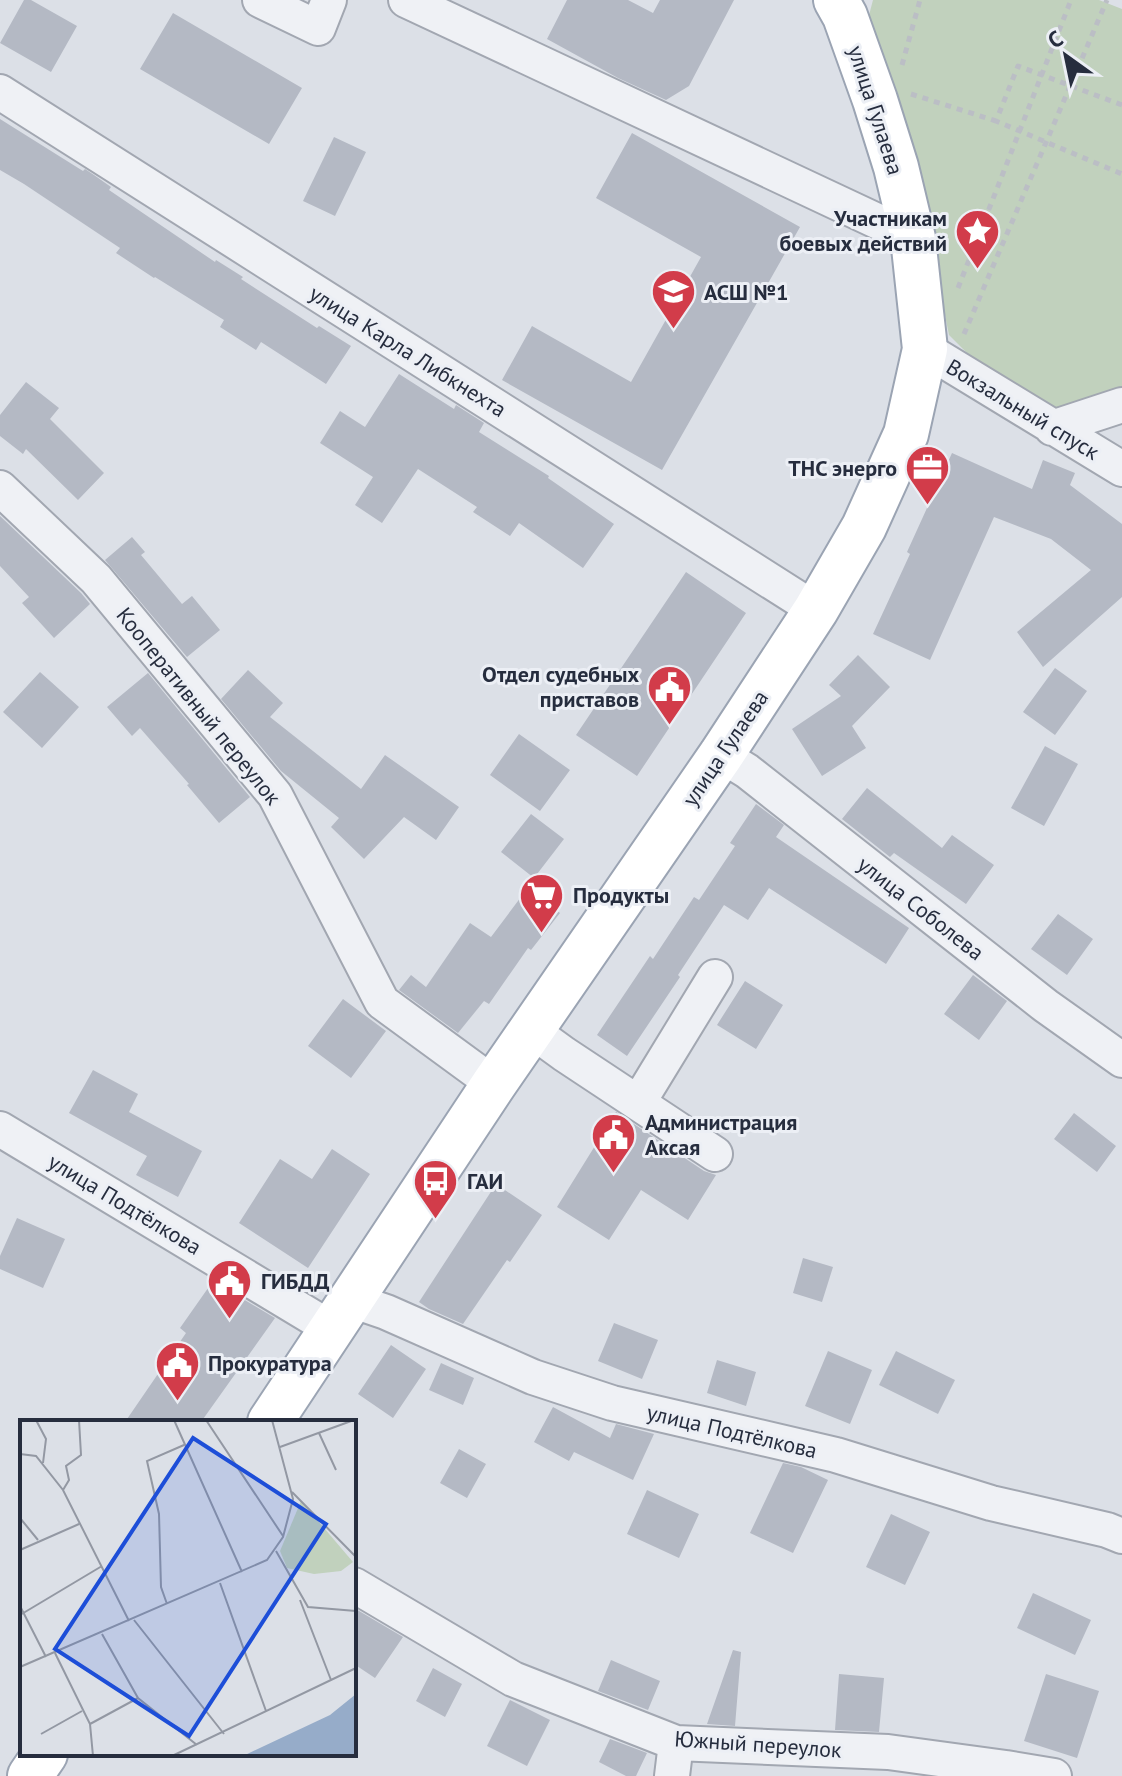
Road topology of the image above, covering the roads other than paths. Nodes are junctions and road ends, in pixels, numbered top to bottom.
1 (260, 0) edge
2 (329, 0) edge
3 (406, 0) edge
4 (836, 0) edge
5 (0, 92) edge
6 (913, 238) junction
7 (945, 341) junction
8 (1122, 405) edge
9 (1052, 428) junction
10 (1122, 469) edge
11 (0, 488) edge
12 (816, 610) junction
13 (721, 755) junction
14 (715, 977) dead end
15 (531, 1030) junction
16 (1122, 1060) edge
17 (494, 1084) junction
18 (638, 1103) junction
19 (0, 1129) edge
20 (715, 1154) dead end
21 (341, 1314) junction
22 (271, 1420) edge
23 (1122, 1536) edge
24 (356, 1586) edge
25 (44, 1756) edge
26 (674, 1760) edge
27 (30, 1776) edge
28 (1054, 1776) edge

1 - 2 street
3 - 6 street
4 - 6 main road, улица Гулаева
5 - 12 street, улица Карла Либкнехта
6 - 7 main road, улица Гулаева
7 - 9 street, Вокзальный спуск
7 - 12 main road, улица Гулаева
8 - 9 street
9 - 10 street, Вокзальный спуск
11 - 17 street, Кооперативный переулок
12 - 13 main road, улица Гулаева
13 - 15 main road, улица Гулаева
13 - 16 street, улица Соболева
14 - 18 street
15 - 17 main road, улица Гулаева
15 - 18 street
17 - 21 main road, улица Гулаева
18 - 20 street
19 - 21 street, улица Подтёлкова
21 - 22 main road, улица Гулаева
21 - 23 street, улица Подтёлкова
24 - 26 street, Южный переулок
25 - 27 main road
26 - 28 street, Южный переулок

